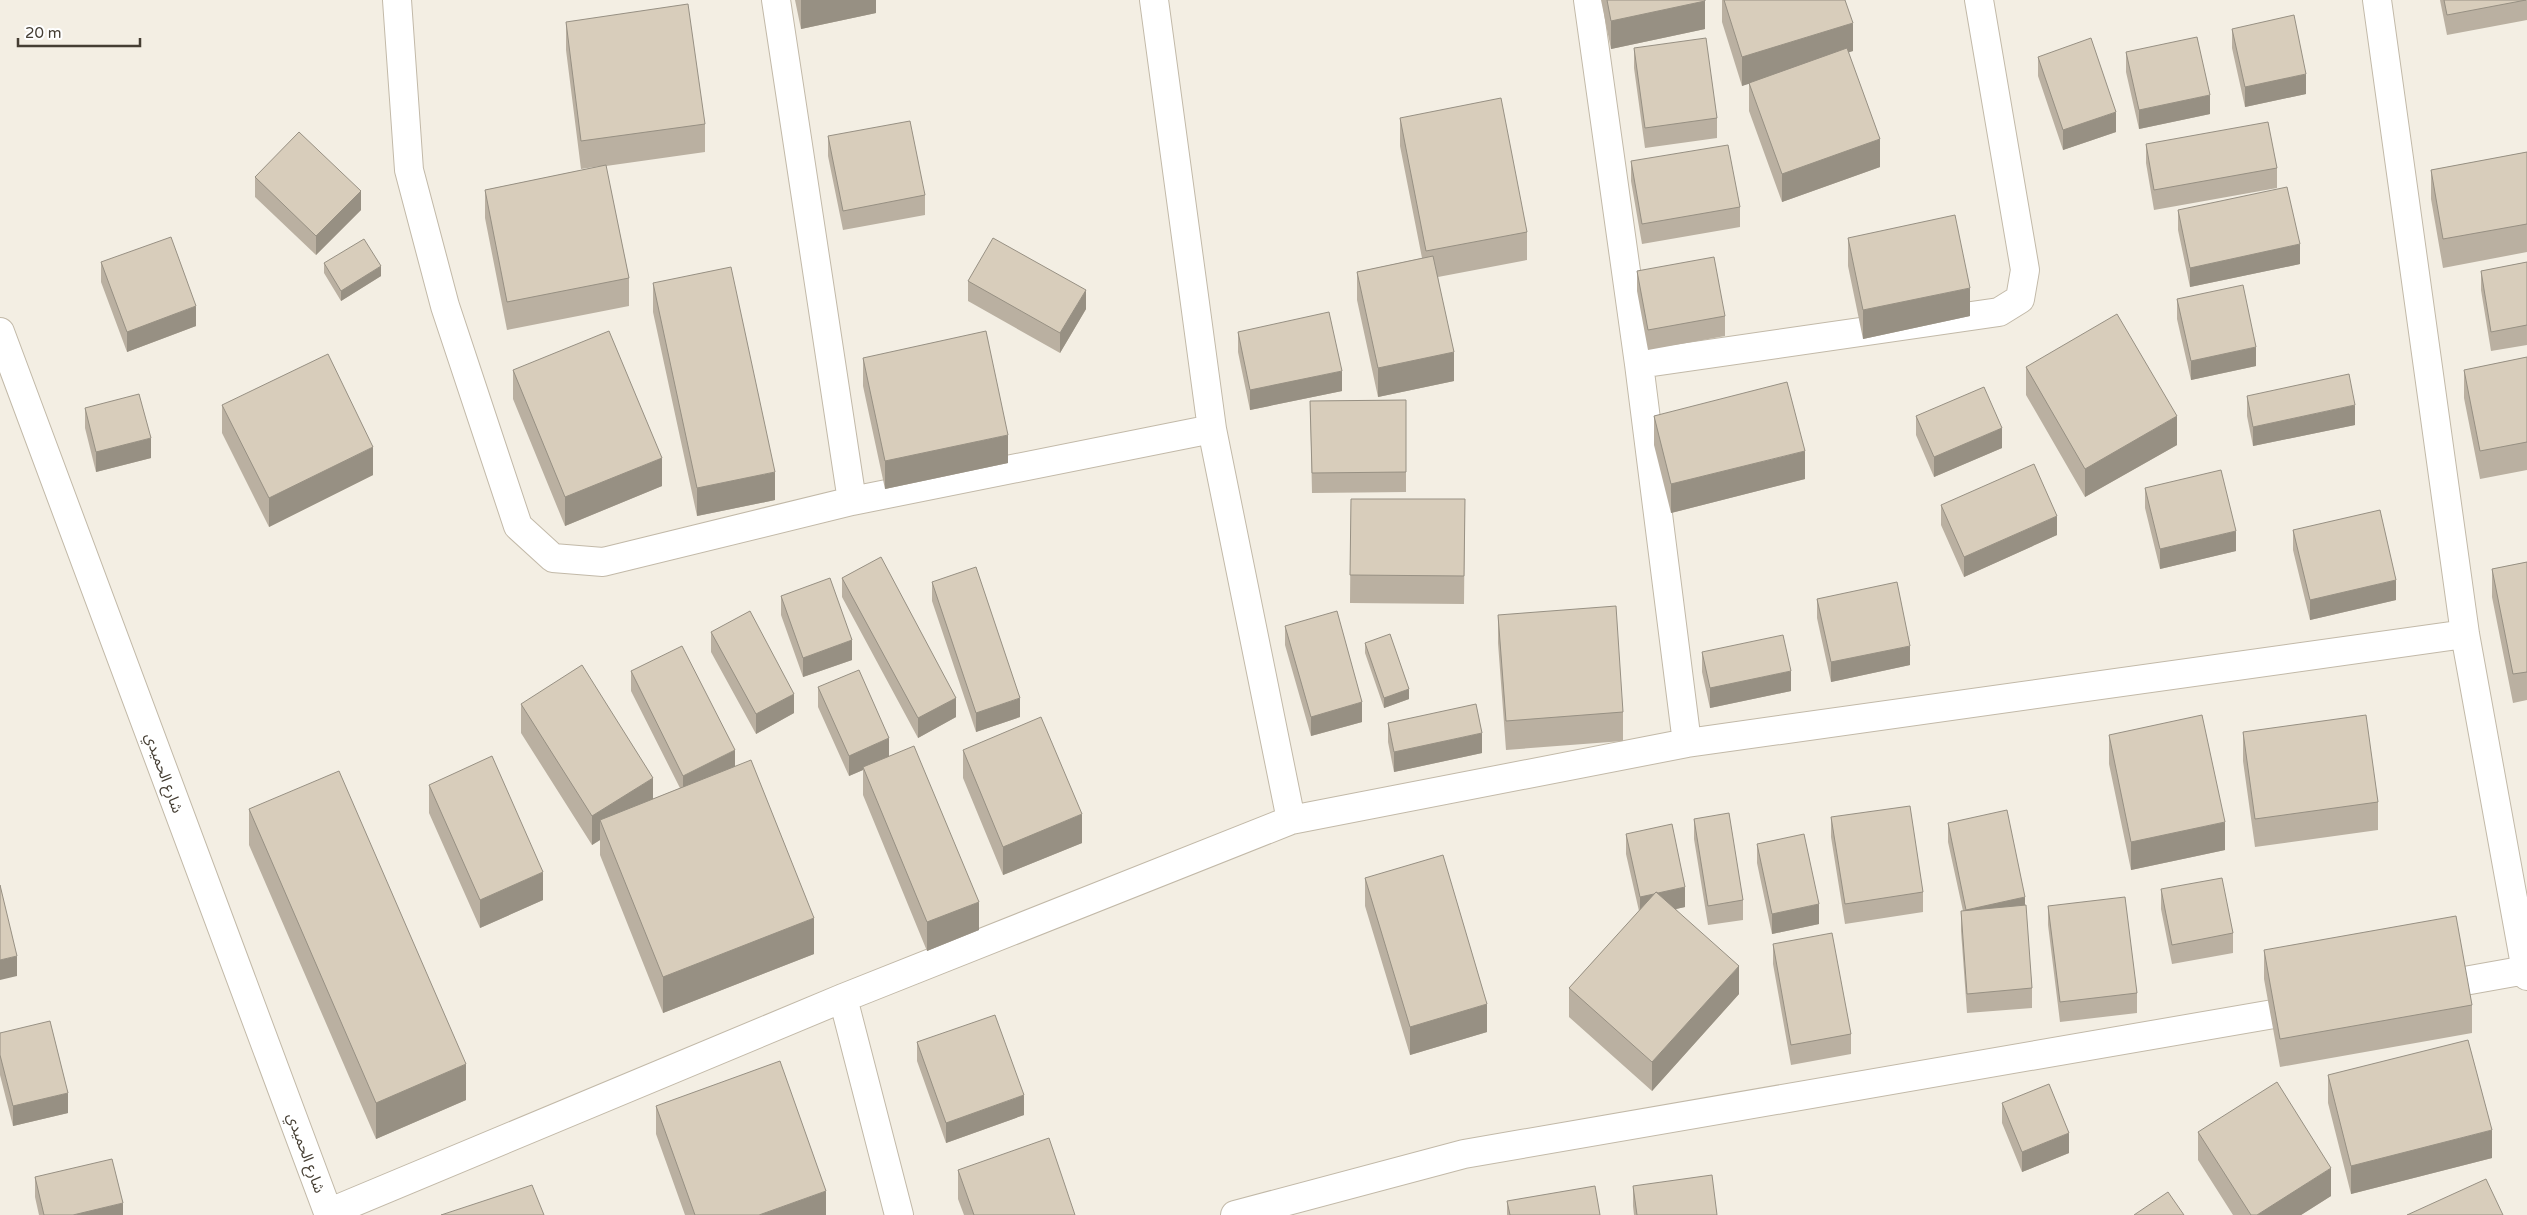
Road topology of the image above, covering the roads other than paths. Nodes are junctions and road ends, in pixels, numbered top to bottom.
1 (397, 0) edge
2 (776, 0) edge
3 (1154, 0) edge
4 (1588, 0) edge
5 (1979, 0) edge
6 (2377, 0) edge
7 (0, 332) edge
8 (1638, 364) junction
9 (1212, 429) junction
10 (852, 501) junction
11 (2465, 634) junction
12 (1687, 743) junction
13 (1291, 820) junction
14 (2526, 973) edge
15 (2408, 991) edge
16 (843, 998) junction
17 (2329, 1004) edge
18 (328, 1214) edge
19 (899, 1215) edge
20 (1234, 1215) edge

1 - 10 street
2 - 10 street
3 - 9 street
4 - 8 street
5 - 8 street
6 - 11 street
7 - 18 street, شارع الحميدي
8 - 12 street
9 - 10 street
9 - 13 street
11 - 12 street
11 - 14 street
12 - 13 street
13 - 16 street
14 - 15 street
16 - 18 street
16 - 19 street
17 - 20 street

